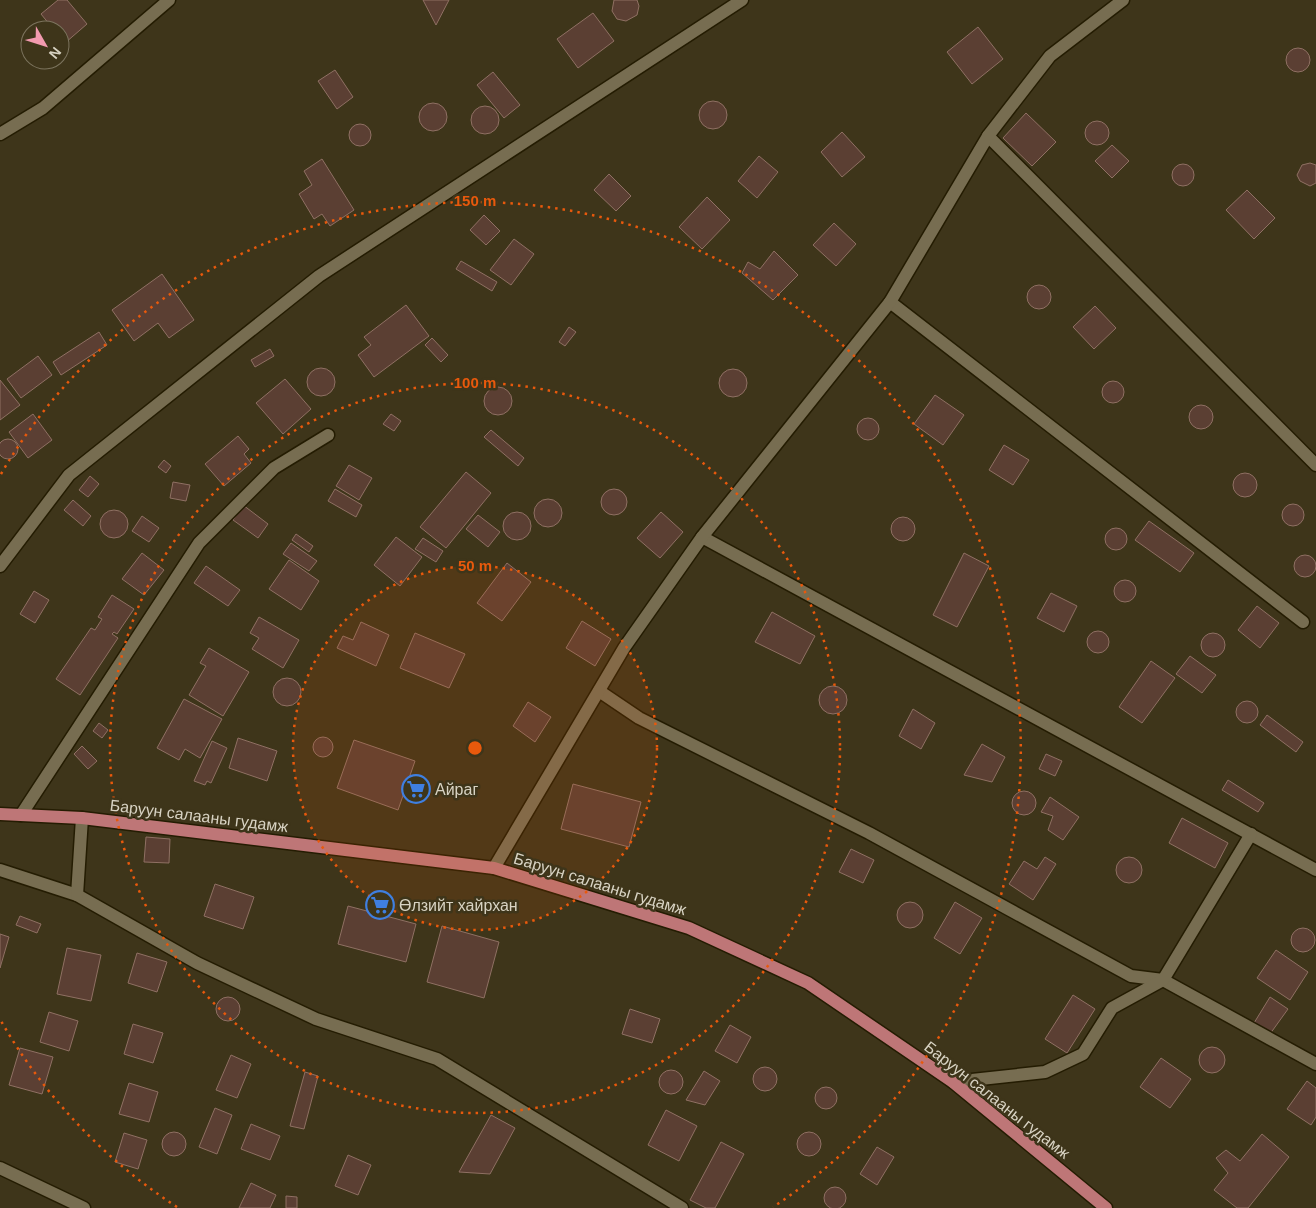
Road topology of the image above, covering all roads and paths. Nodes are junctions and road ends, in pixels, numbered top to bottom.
1 (168, 0) edge
2 (742, 0) edge
3 (1123, 0) edge
4 (0, 134) edge
5 (988, 136) junction
6 (890, 302) junction
7 (328, 435) dead end
8 (1316, 465) edge
9 (702, 536) junction
10 (0, 566) edge
11 (1303, 622) dead end
12 (598, 691) junction
13 (0, 814) edge
14 (21, 815) junction
15 (82, 818) junction
16 (1251, 834) junction
17 (494, 868) junction
18 (0, 870) edge
19 (1316, 870) edge
20 (77, 895) junction
21 (1163, 980) junction
22 (1316, 1064) edge
23 (953, 1082) junction
24 (0, 1168) edge
25 (84, 1208) edge
26 (682, 1208) edge
27 (1106, 1208) edge

1 - 4 street
2 - 10 street
3 - 5 street
5 - 6 street
5 - 8 street
6 - 9 street
6 - 11 street
7 - 14 street
9 - 12 street
9 - 16 street
12 - 17 street
12 - 21 street
13 - 14 main road, Баруун салааны гудамж
14 - 15 main road, Баруун салааны гудамж
15 - 17 main road, Баруун салааны гудамж
15 - 20 street
16 - 19 street
16 - 21 street
17 - 23 main road, Баруун салааны гудамж
18 - 20 street
20 - 26 street
21 - 22 street
21 - 23 street
23 - 27 main road, Баруун салааны гудамж
24 - 25 street

